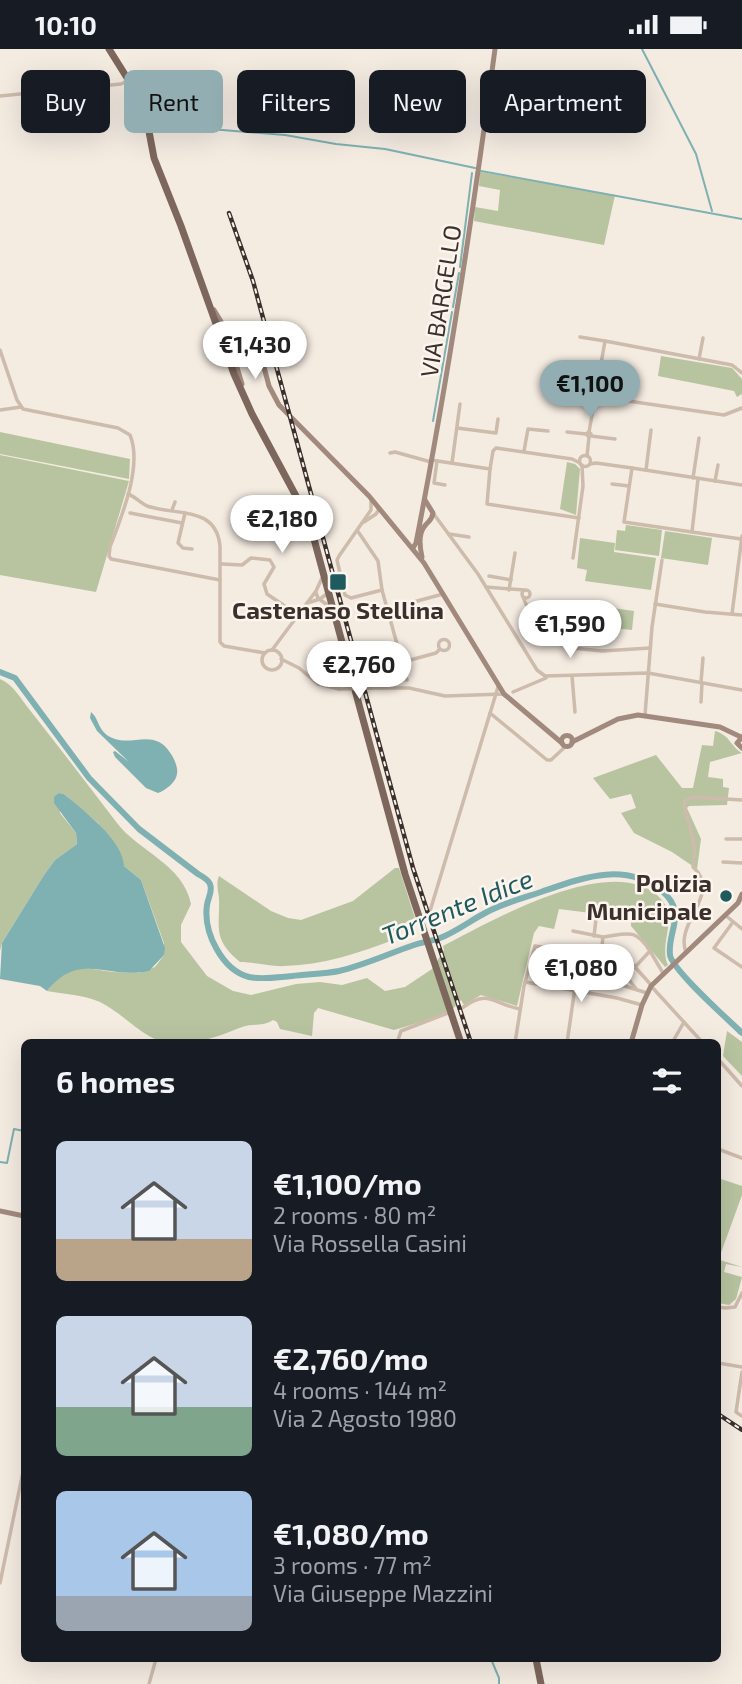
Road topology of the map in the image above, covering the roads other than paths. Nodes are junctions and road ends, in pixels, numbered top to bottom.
1 (109, 49) edge
2 (495, 49) edge
3 (124, 71) edge
4 (124, 83) edge
5 (0, 96) edge
6 (149, 133) edge
7 (205, 295) junction
8 (580, 337) dead end
9 (703, 338) dead end
10 (605, 341) junction
11 (242, 346) junction
12 (0, 350) edge
13 (225, 350) junction
14 (699, 359) junction
15 (742, 373) edge
16 (594, 396) junction
17 (460, 404) dead end
18 (21, 407) junction
19 (249, 408) junction
20 (742, 408) edge
21 (0, 409) edge
22 (498, 419) dead end
23 (457, 428) junction
24 (651, 431) dead end
25 (548, 432) dead end
26 (567, 432) dead end
27 (589, 435) junction
28 (699, 438) dead end
29 (615, 439) dead end
30 (524, 452) junction
31 (390, 453) dead end
32 (584, 458) junction
33 (433, 461) junction
34 (452, 463) junction
35 (596, 463) junction
36 (589, 465) junction
37 (718, 465) dead end
38 (632, 468) junction
39 (490, 469) junction
40 (646, 470) junction
41 (583, 474) junction
42 (696, 478) junction
43 (715, 481) junction
44 (612, 484) dead end
45 (445, 485) dead end
46 (742, 485) edge
47 (629, 486) junction
48 (130, 487) junction
49 (128, 494) junction
50 (369, 496) junction
51 (425, 496) junction
52 (138, 498) junction
53 (175, 502) dead end
54 (379, 507) junction
55 (172, 510) junction
56 (371, 510) junction
57 (130, 513) dead end
58 (185, 513) junction
59 (433, 513) junction
60 (579, 518) junction
61 (369, 519) junction
62 (391, 521) junction
63 (363, 522) junction
64 (430, 522) junction
65 (440, 522) junction
66 (182, 523) junction
67 (357, 530) junction
68 (692, 532) junction
69 (449, 534) junction
70 (469, 537) dead end
71 (742, 538) edge
72 (420, 545) junction
73 (413, 548) junction
74 (192, 549) dead end
75 (515, 553) dead end
76 (573, 558) dead end
77 (662, 560) dead end
78 (424, 563) junction
79 (220, 564) junction
80 (324, 572) junction
81 (489, 576) dead end
82 (220, 580) junction
83 (511, 580) junction
84 (438, 583) junction
85 (486, 587) junction
86 (382, 590) junction
87 (316, 591) junction
88 (512, 591) junction
89 (329, 592) junction
90 (444, 594) junction
91 (434, 598) junction
92 (320, 599) junction
93 (654, 604) junction
94 (305, 605) junction
95 (451, 605) junction
96 (574, 607) dead end
97 (388, 609) junction
98 (732, 614) junction
99 (298, 615) junction
100 (742, 615) edge
101 (337, 621) junction
102 (571, 629) junction
103 (278, 644) junction
104 (650, 648) junction
105 (440, 649) dead end
106 (272, 650) junction
107 (278, 652) junction
108 (263, 655) junction
109 (703, 658) dead end
110 (281, 659) junction
111 (403, 662) junction
112 (279, 666) junction
113 (295, 666) junction
114 (648, 673) junction
115 (364, 674) dead end
116 (572, 676) junction
117 (548, 677) junction
118 (702, 682) junction
119 (498, 687) junction
120 (742, 689) edge
121 (513, 692) dead end
122 (495, 695) junction
123 (505, 695) junction
124 (701, 702) dead end
125 (490, 712) junction
126 (575, 712) dead end
127 (645, 715) junction
128 (567, 741) junction
129 (741, 743) edge
130 (742, 800) edge
131 (726, 839) dead end
132 (742, 839) edge
133 (723, 862) dead end
134 (742, 863) edge
135 (742, 896) edge
136 (725, 915) junction
137 (596, 919) dead end
138 (434, 922) dead end
139 (733, 922) junction
140 (742, 929) edge
141 (573, 931) dead end
142 (594, 936) junction
143 (603, 937) junction
144 (650, 951) junction
145 (688, 951) junction
146 (580, 953) junction
147 (601, 955) junction
148 (635, 967) junction
149 (742, 967) edge
150 (664, 973) junction
151 (525, 982) junction
152 (651, 986) junction
153 (638, 990) junction
154 (575, 991) junction
155 (647, 993) junction
156 (642, 1005) junction
157 (462, 1008) dead end
158 (520, 1009) junction
159 (453, 1012) dead end
160 (684, 1022) junction
161 (398, 1039) edge
162 (459, 1039) edge
163 (516, 1039) edge
164 (568, 1039) edge
165 (632, 1039) edge
166 (674, 1039) edge
167 (699, 1039) edge
168 (721, 1062) edge
169 (742, 1086) edge
170 (721, 1150) edge
171 (742, 1158) edge
172 (0, 1211) edge
173 (21, 1215) edge
174 (742, 1293) edge
175 (721, 1307) edge
176 (721, 1364) edge
177 (742, 1369) edge
178 (742, 1416) edge
179 (21, 1482) edge
180 (0, 1583) edge
181 (155, 1662) edge
182 (537, 1662) edge
183 (149, 1684) edge
184 (541, 1684) edge

1 - 3 main road
2 - 33 street, VIA BARGELLO
4 - 5 street
6 - 7 main road
7 - 11 street
7 - 13 main road
8 - 10 street
9 - 14 street
10 - 14 street
10 - 16 street
11 - 13 street
11 - 19 street
11 - 50 street
12 - 18 street
13 - 19 main road
14 - 15 street
16 - 20 street
16 - 27 street
17 - 23 street
18 - 21 street
18 - 48 street
19 - 80 main road
22 - 23 street
23 - 34 street
24 - 40 street
25 - 30 street
26 - 27 street
27 - 29 street
27 - 32 street
28 - 42 street
30 - 32 street
30 - 39 street
31 - 33 street
32 - 35 street
32 - 36 street
32 - 36 street
32 - 41 street
33 - 34 street
33 - 45 street, VIA BARGELLO
33 - 51 street, VIA BARGELLO
34 - 39 street
35 - 36 street
35 - 38 street
36 - 41 street
37 - 43 street
38 - 40 street
38 - 47 street
39 - 60 street
40 - 42 street
41 - 60 street
42 - 43 street
42 - 68 street
43 - 46 street
44 - 47 street
47 - 68 street
48 - 49 street
48 - 52 street
49 - 52 street
49 - 82 street
50 - 54 street
50 - 56 street
51 - 59 street
51 - 73 street, VIA BARGELLO
52 - 55 street
53 - 55 street
54 - 56 street
54 - 61 street
54 - 62 street
55 - 58 street
56 - 63 street
57 - 66 street
58 - 66 street
58 - 79 street
59 - 64 street
59 - 65 street
60 - 76 street
61 - 62 street
61 - 63 street
62 - 73 street
63 - 67 street
64 - 65 street
64 - 72 street
65 - 69 street
66 - 74 street
67 - 86 street
67 - 86 street
68 - 71 street
69 - 70 street
69 - 85 street
71 - 98 street
72 - 73 street
72 - 78 street
73 - 78 street
75 - 83 street
77 - 93 street
78 - 84 street
79 - 82 street
79 - 99 street
80 - 87 street
80 - 89 main road
81 - 83 street
82 - 108 street
83 - 88 street
84 - 90 street
84 - 91 street
85 - 88 street
85 - 117 street
86 - 97 street
87 - 89 street
87 - 92 street
87 - 94 street
88 - 102 street
89 - 92 street
89 - 101 main road
90 - 91 street
90 - 95 street
91 - 95 street
91 - 97 street
92 - 94 street
92 - 101 street
93 - 98 street
93 - 104 street
94 - 99 street
95 - 119 street
96 - 102 street
97 - 111 street
98 - 100 street
99 - 103 street
101 - 162 main road
102 - 104 street
103 - 106 street
103 - 107 street
104 - 114 street
105 - 111 street
106 - 107 street
106 - 108 street
107 - 110 street
108 - 112 street
109 - 118 street
110 - 112 street
110 - 113 street
111 - 115 street
112 - 113 street
113 - 122 street, bridge
114 - 116 street
114 - 118 street
114 - 127 street
116 - 117 street
116 - 126 street
117 - 121 street
118 - 120 street
118 - 124 street
119 - 122 street
119 - 123 street
122 - 123 street
122 - 125 street
123 - 128 street
125 - 128 street
125 - 138 street
127 - 128 street
127 - 129 street
130 - 145 street
131 - 132 street
133 - 134 street
135 - 136 street
136 - 139 street
136 - 145 street
137 - 142 street
139 - 140 street
139 - 149 street
141 - 142 street
142 - 143 street
143 - 144 street
143 - 147 street
144 - 148 street
144 - 150 street
145 - 150 street
146 - 147 street
146 - 151 street
146 - 154 street
147 - 148 street
148 - 152 street
150 - 152 street
151 - 154 street
151 - 158 street
152 - 155 street
152 - 160 street
153 - 153 street
153 - 155 street
154 - 156 street
154 - 164 street
155 - 156 street
156 - 165 street
157 - 158 street
158 - 163 street
159 - 161 street
160 - 166 street
160 - 167 street
168 - 169 street
170 - 171 street
172 - 173 street
174 - 175 street
176 - 177 street
177 - 178 street
179 - 180 street
181 - 183 street
182 - 184 main road

